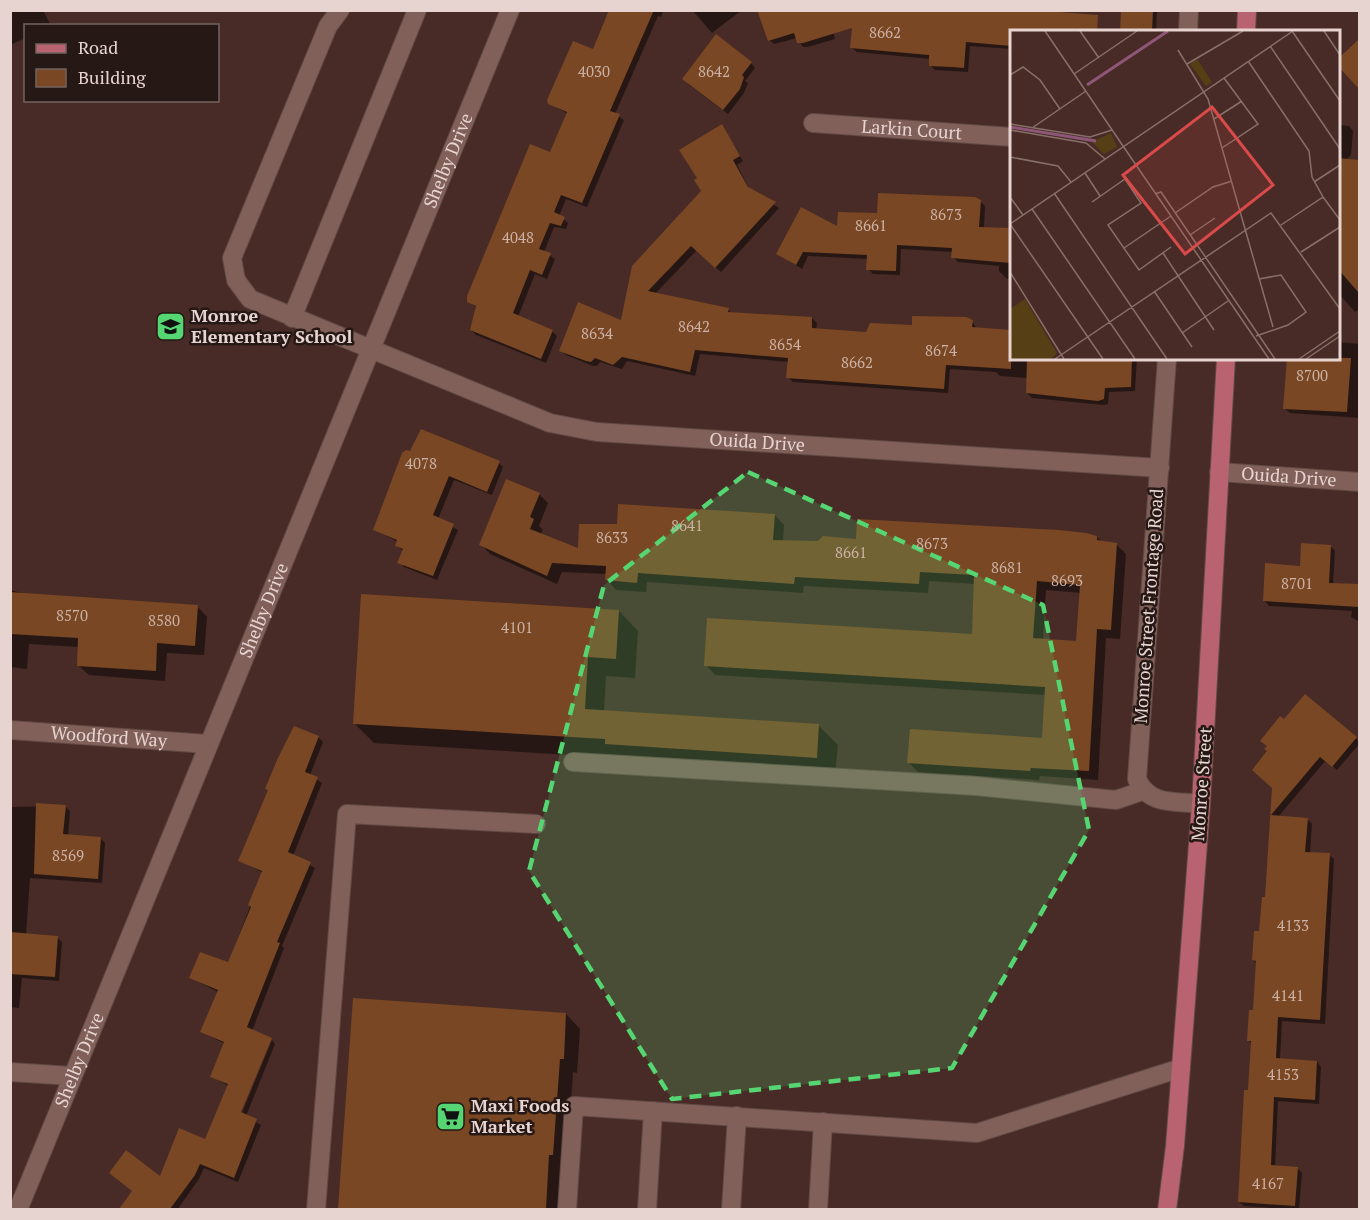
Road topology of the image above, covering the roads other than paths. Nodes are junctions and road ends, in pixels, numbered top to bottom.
1 (339, 10) edge
2 (417, 10) edge
3 (510, 10) edge
4 (1189, 10) edge
5 (1247, 10) edge
6 (1188, 30) edge
7 (1246, 30) edge
8 (813, 123) dead end
9 (1010, 136) edge
10 (292, 318) junction
11 (370, 349) junction
12 (1167, 360) edge
13 (1226, 360) edge
14 (1160, 468) junction
15 (1219, 472) junction
16 (1359, 482) edge
17 (10, 730) edge
18 (208, 744) junction
19 (573, 762) dead end
20 (1142, 791) junction
21 (1201, 804) junction
22 (536, 824) dead end
23 (1181, 1068) junction
24 (10, 1072) edge
25 (72, 1076) junction
26 (653, 1111) junction
27 (737, 1116) junction
28 (824, 1122) junction
29 (18, 1209) edge
30 (316, 1209) edge
31 (567, 1209) edge
32 (647, 1209) edge
33 (731, 1209) edge
34 (818, 1209) edge
35 (1167, 1209) edge

1 - 10 street, Ouida Drive
2 - 10 street
3 - 11 street, Shelby Drive
4 - 6 street
5 - 7 main road
8 - 9 street, Larkin Court
10 - 11 street, Ouida Drive
11 - 14 street, Ouida Drive
11 - 18 street, Shelby Drive
12 - 14 street, Monroe Street Frontage Road
13 - 15 main road, Monroe Street
14 - 20 street, Monroe Street Frontage Road
15 - 16 street, Ouida Drive
15 - 21 main road, Monroe Street
17 - 18 street, Woodford Way
18 - 25 street, Shelby Drive
19 - 20 street
20 - 21 street
21 - 23 main road, Monroe Street
22 - 30 street
23 - 28 street
23 - 35 main road, Monroe Street
24 - 25 street
25 - 29 street, Shelby Drive
26 - 27 street
26 - 31 street
26 - 32 street
27 - 28 street
27 - 33 street
28 - 34 street

